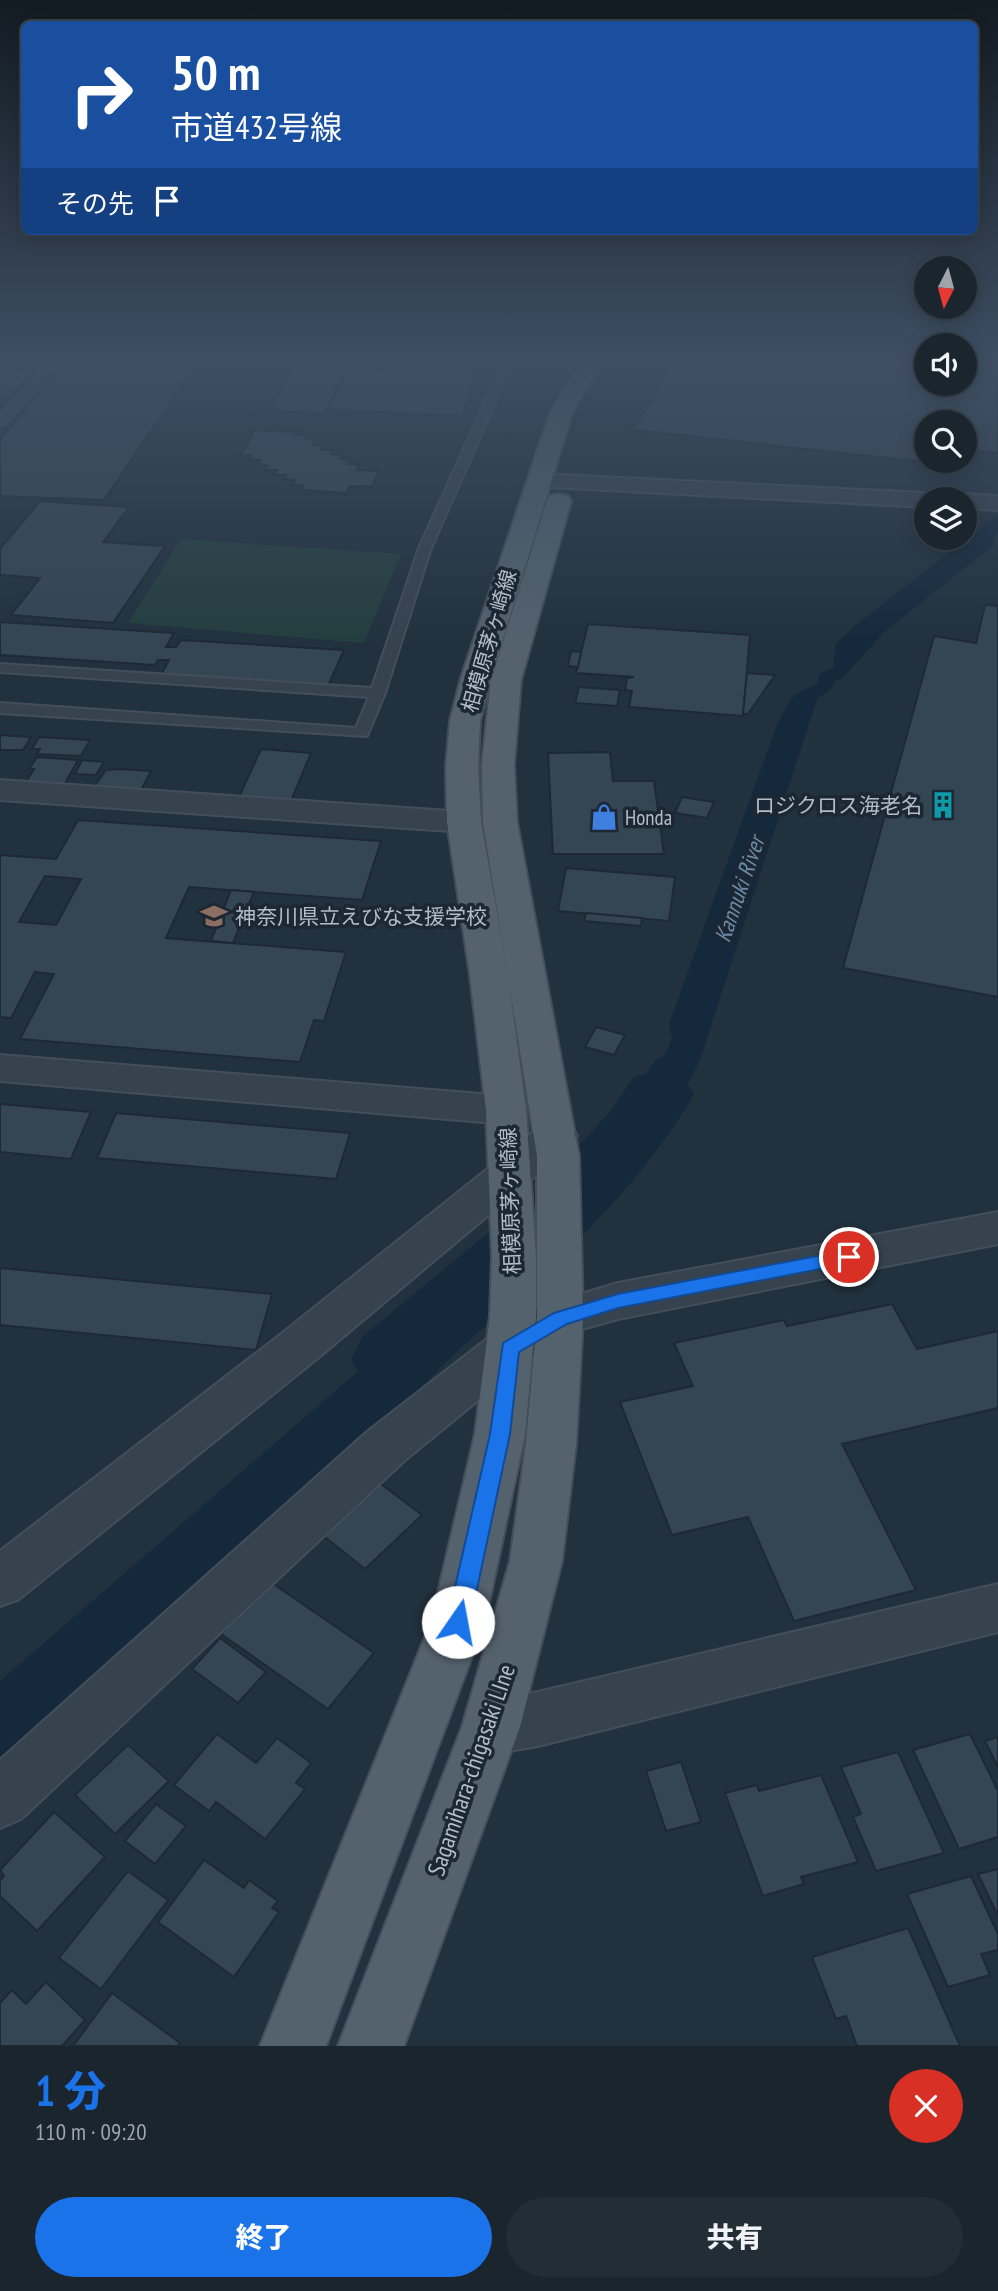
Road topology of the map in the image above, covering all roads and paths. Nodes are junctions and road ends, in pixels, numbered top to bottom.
1 (467, 453) edge
2 (560, 453) edge
3 (557, 475) junction
4 (914, 499) edge
5 (977, 502) edge
6 (998, 503) edge
7 (0, 668) edge
8 (378, 693) junction
9 (0, 708) edge
10 (0, 790) edge
11 (464, 822) junction
12 (0, 1068) edge
13 (506, 1110) junction
14 (557, 1146) junction
15 (511, 1184) junction
16 (998, 1228) edge
17 (536, 1315) junction
18 (0, 1581) edge
19 (998, 1608) edge
20 (491, 1727) junction
21 (0, 1799) edge
22 (292, 2046) edge
23 (371, 2046) edge

1 - 8 lane
2 - 3 main road, 相模原茅ヶ崎線
3 - 4 street
3 - 11 main road, 相模原茅ヶ崎線
3 - 14 main road, 相模原茅ヶ崎線
5 - 6 street
7 - 8 lane
8 - 9 lane
10 - 11 street
11 - 13 main road, 相模原茅ヶ崎線
12 - 13 street
13 - 15 main road, 相模原茅ヶ崎線
14 - 15 street
14 - 17 main road, 相模原茅ヶ崎線
15 - 17 main road, 相模原茅ヶ崎線
15 - 18 street
16 - 17 street
17 - 20 main road, Sagamihara-chigasaki LIne
17 - 21 street
17 - 22 main road
19 - 20 street
20 - 23 main road, Sagamihara-chigasaki LIne

